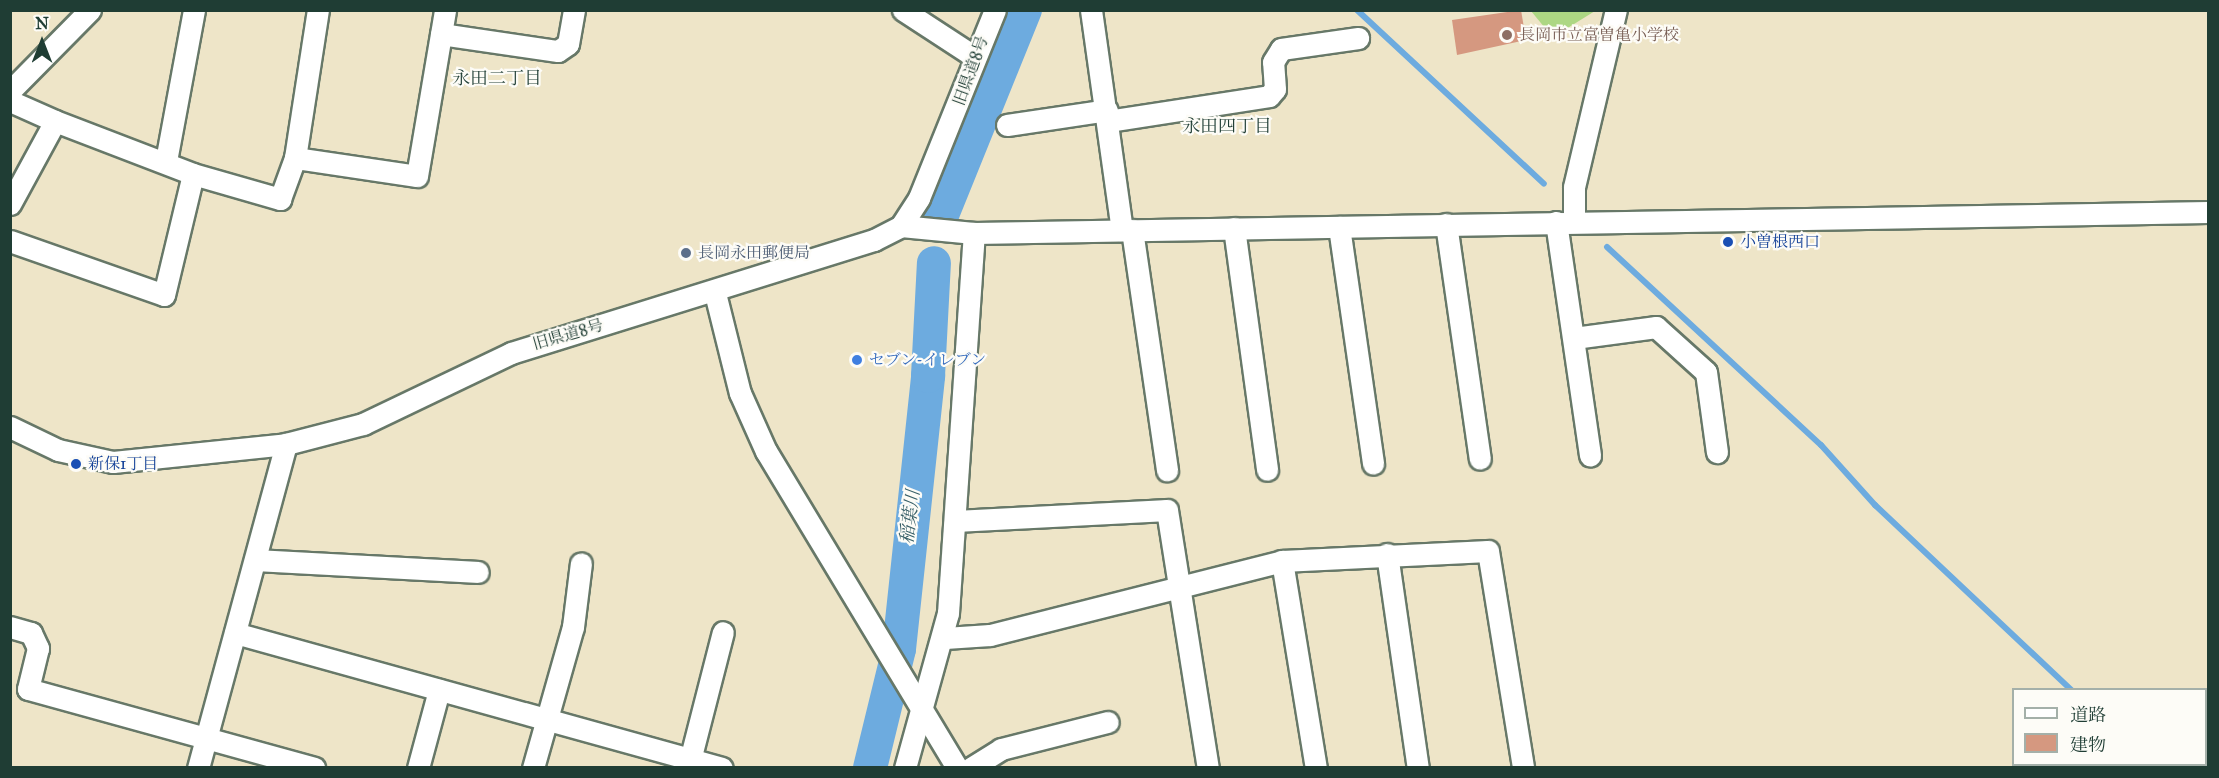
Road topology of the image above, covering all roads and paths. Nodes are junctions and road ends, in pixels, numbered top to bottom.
1 (194, 10) edge
2 (318, 10) edge
3 (445, 10) edge
4 (574, 10) edge
5 (903, 10) edge
6 (995, 10) edge
7 (1091, 10) edge
8 (1616, 10) edge
9 (81, 13) edge
10 (441, 34) junction
11 (1358, 38) dead end
12 (975, 57) junction
13 (10, 91) edge
14 (10, 100) edge
15 (1107, 115) junction
16 (55, 121) junction
17 (1007, 125) dead end
18 (295, 158) junction
19 (166, 161) junction
20 (193, 174) junction
21 (10, 204) edge
22 (2208, 212) edge
23 (1565, 222) junction
24 (1446, 224) junction
25 (901, 226) junction
26 (1339, 227) junction
27 (1234, 228) junction
28 (1127, 230) junction
29 (974, 233) junction
30 (10, 241) edge
31 (715, 293) junction
32 (1575, 338) junction
33 (10, 427) edge
34 (286, 444) junction
35 (1717, 452) dead end
36 (1590, 456) dead end
37 (1480, 459) dead end
38 (1373, 464) dead end
39 (1167, 470) dead end
40 (1267, 470) dead end
41 (956, 521) junction
42 (1387, 554) junction
43 (256, 560) junction
44 (1282, 561) junction
45 (580, 563) dead end
46 (478, 572) dead end
47 (1182, 589) junction
48 (10, 627) edge
49 (723, 632) dead end
50 (235, 633) junction
51 (945, 638) junction
52 (19, 686) edge
53 (439, 690) junction
54 (922, 709) junction
55 (547, 719) junction
56 (1108, 722) dead end
57 (206, 737) junction
58 (689, 764) edge
59 (198, 768) edge
60 (314, 768) edge
61 (418, 768) edge
62 (533, 768) edge
63 (722, 768) edge
64 (905, 768) edge
65 (957, 768) edge
66 (971, 768) edge
67 (1208, 768) edge
68 (1316, 768) edge
69 (1418, 768) edge
70 (1523, 768) edge

1 - 19 street
2 - 18 street
3 - 10 street
4 - 10 street
5 - 12 street
6 - 12 street, 旧県道8号
7 - 15 street
8 - 23 street
9 - 13 street
10 - 18 street
11 - 15 street
12 - 25 street, 旧県道8号
14 - 16 street
15 - 17 street
15 - 28 street
16 - 19 street
16 - 21 street
18 - 20 street
19 - 20 street
20 - 30 street
22 - 23 street
23 - 24 street
23 - 32 street
24 - 26 street
24 - 37 street
25 - 29 street
25 - 31 street, 旧県道8号
26 - 27 street
26 - 38 street
27 - 28 street
27 - 40 street
28 - 29 street
28 - 39 street
29 - 41 street
31 - 34 street, 旧県道8号
31 - 54 street
32 - 35 street
32 - 36 street
33 - 34 street, 旧県道8号
34 - 43 street
41 - 47 street
41 - 51 street
42 - 44 street
42 - 69 street
42 - 70 street
43 - 46 street
43 - 50 street
44 - 47 street
44 - 68 street
45 - 55 street
47 - 51 street
47 - 67 street
48 - 52 street
49 - 58 street
50 - 53 street
50 - 57 street
51 - 54 street
52 - 57 street
53 - 55 street
53 - 61 street
54 - 64 street
54 - 65 street
55 - 58 street
55 - 62 street
56 - 66 street
57 - 59 street
57 - 60 street
58 - 63 street

